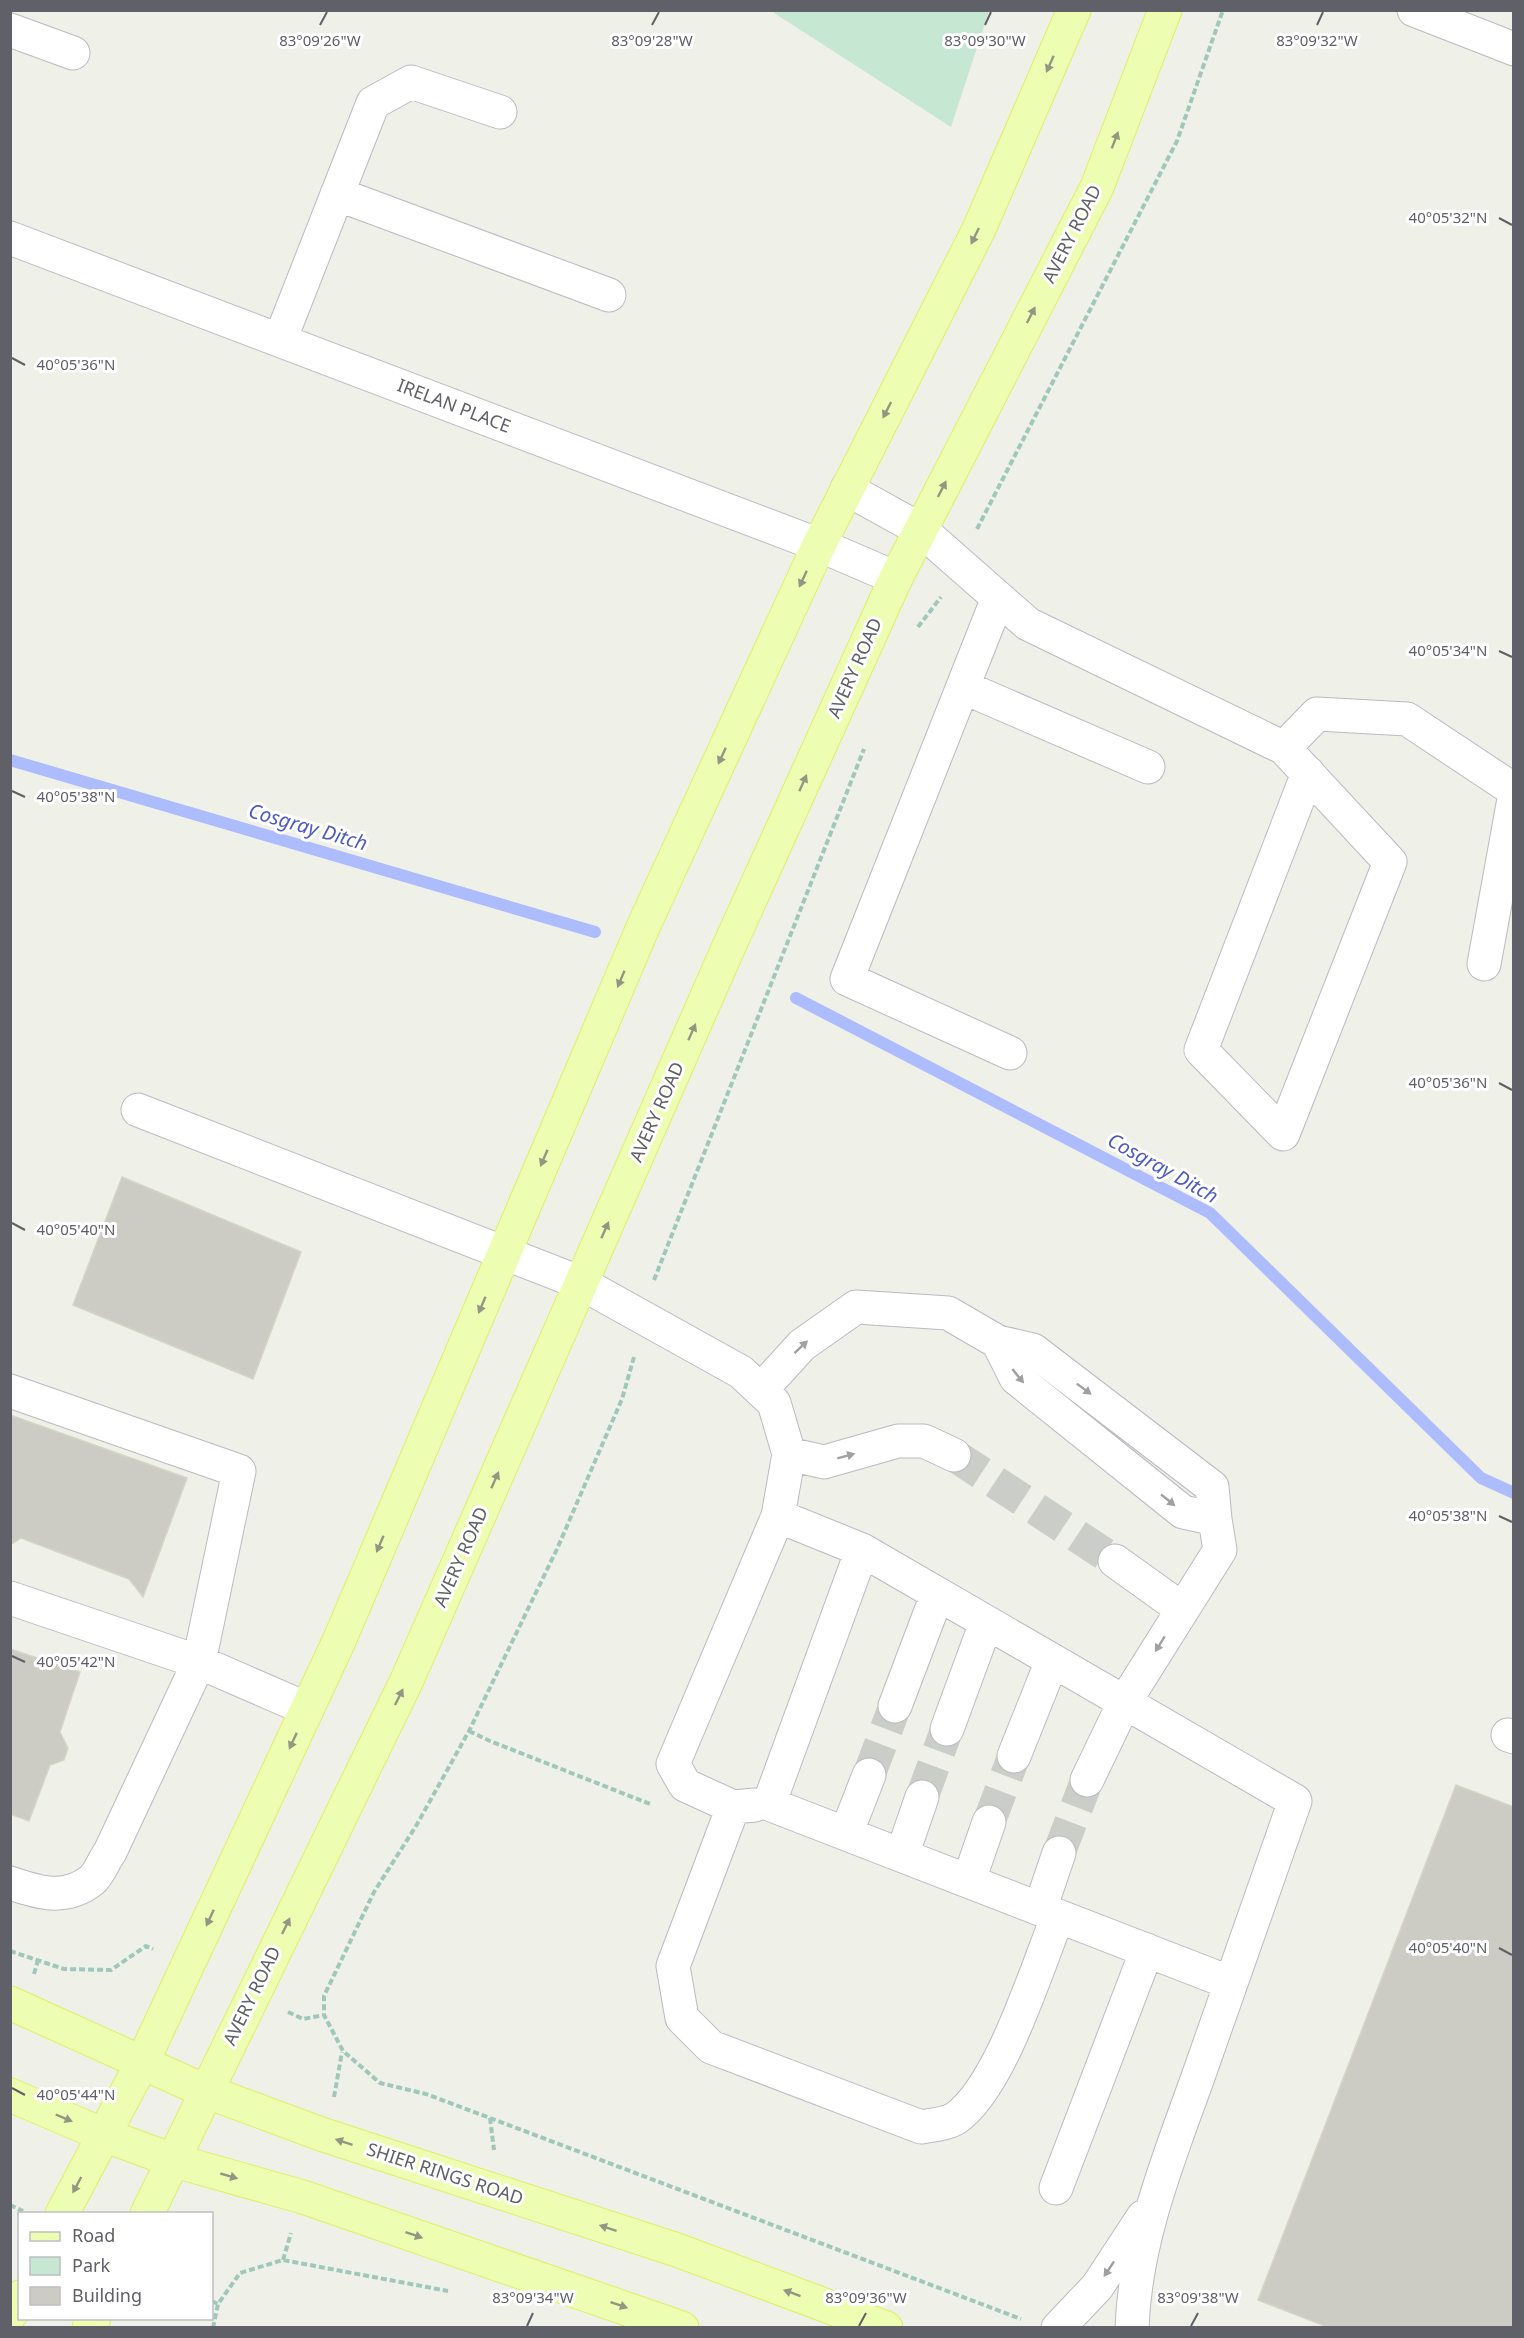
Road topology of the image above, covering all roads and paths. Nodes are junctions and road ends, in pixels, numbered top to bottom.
1 (1074, 10) edge
2 (1165, 10) edge
3 (1223, 10) edge
4 (1414, 10) edge
5 (10, 30) edge
6 (1514, 49) edge
7 (73, 53) dead end
8 (500, 112) dead end
9 (337, 194) junction
10 (10, 238) edge
11 (609, 295) dead end
12 (280, 340) junction
13 (847, 489) junction
14 (921, 530) junction
15 (819, 545) junction
16 (959, 564) junction
17 (896, 578) junction
18 (998, 598) junction
19 (914, 637) dead end
20 (963, 687) junction
21 (869, 738) dead end
22 (1284, 748) junction
23 (1148, 767) dead end
24 (1308, 773) junction
25 (1514, 790) edge
26 (1514, 799) edge
27 (1484, 964) dead end
28 (1010, 1053) dead end
29 (138, 1110) dead end
30 (505, 1251) junction
31 (581, 1283) junction
32 (646, 1317) junction
33 (761, 1390) junction
34 (10, 1391) edge
35 (789, 1454) junction
36 (954, 1455) tunnel mouth
37 (778, 1516) junction
38 (862, 1550) junction
39 (1115, 1561) tunnel mouth
40 (937, 1594) junction
41 (10, 1598) edge
42 (1182, 1609) junction
43 (987, 1623) junction
44 (1052, 1661) junction
45 (199, 1662) junction
46 (1124, 1703) junction
47 (895, 1706) tunnel mouth
48 (307, 1709) junction
49 (947, 1730) tunnel mouth
50 (469, 1731) junction
51 (1014, 1756) tunnel mouth
52 (869, 1775) tunnel mouth
53 (1087, 1780) tunnel mouth
54 (922, 1797) tunnel mouth
55 (769, 1804) junction
56 (659, 1807) dead end
57 (734, 1807) junction
58 (989, 1822) tunnel mouth
59 (846, 1834) junction
60 (1059, 1853) tunnel mouth
61 (902, 1855) junction
62 (969, 1880) junction
63 (10, 1883) edge
64 (1049, 1912) junction
65 (1147, 1950) junction
66 (1231, 1983) junction
67 (10, 2003) edge
68 (10, 2025) edge
69 (138, 2070) junction
70 (205, 2091) junction
71 (10, 2095) edge
72 (104, 2135) junction
73 (172, 2160) junction
74 (1056, 2188) dead end
75 (1153, 2203) junction
76 (10, 2205) edge
77 (25, 2212) edge
78 (63, 2212) edge
79 (148, 2212) edge
80 (456, 2292) dead end
81 (18, 2301) edge
82 (213, 2302) edge
83 (218, 2304) junction
84 (10, 2315) edge
85 (1023, 2320) dead end
86 (662, 2324) edge
87 (213, 2328) edge
88 (886, 2328) edge
89 (1058, 2328) edge
90 (1132, 2328) edge

1 -> 13 main road
14 -> 2 main road, AVERY ROAD
3 - 16 path
4 - 6 street
5 - 7 street
8 - 9 street
9 - 11 street
9 - 12 street
10 - 12 street, IRELAN PLACE
12 - 15 street, IRELAN PLACE
13 - 14 street
13 - 15 main road
14 - 16 street
14 - 17 main road, AVERY ROAD
15 - 17 street, IRELAN PLACE
15 -> 30 main road
16 - 18 street
16 - 19 path
31 -> 17 main road, AVERY ROAD
18 - 20 street
18 - 22 street
20 - 23 street
20 - 28 street
21 - 32 path
22 - 24 street
22 - 25 street
24 - 24 street
26 - 27 street
29 - 30 street
30 - 31 street
30 -> 48 main road
31 - 32 street
70 -> 31 main road, AVERY ROAD
32 - 33 street
32 - 50 path
33 - 35 street
33 -> 42 street
34 - 45 street
35 -> 36 street
35 - 37 street
37 - 38 street
37 - 57 street
38 - 40 street
38 - 55 street
39 - 42 street
40 - 43 street
40 - 47 street
41 - 45 street
42 -> 46 street
43 - 44 street
43 - 49 street
44 - 46 street
44 - 51 street
45 - 48 street
45 - 63 street
46 - 53 street
46 - 66 street
48 -> 69 main road
50 - 56 path
50 - 85 path
52 - 59 street
54 - 61 street
55 - 57 street
55 - 59 street
57 - 64 street
58 - 62 street
59 - 61 street
60 - 64 street
61 - 62 street
62 - 64 street
64 - 65 street
65 - 66 street
65 - 74 street
66 - 75 street
67 - 69 main road, SHIER RINGS ROAD
68 - 69 main road
69 - 70 main road, SHIER RINGS ROAD
69 - 72 main road
70 - 73 main road, AVERY ROAD
88 -> 70 main road, SHIER RINGS ROAD
71 -> 72 main road
72 - 73 main road
72 -> 78 main road
73 - 79 main road, AVERY ROAD
73 -> 86 main road
75 -> 89 street
75 - 90 street
76 - 77 path
80 - 83 path
81 - 84 main road
82 - 83 path
83 - 87 path

